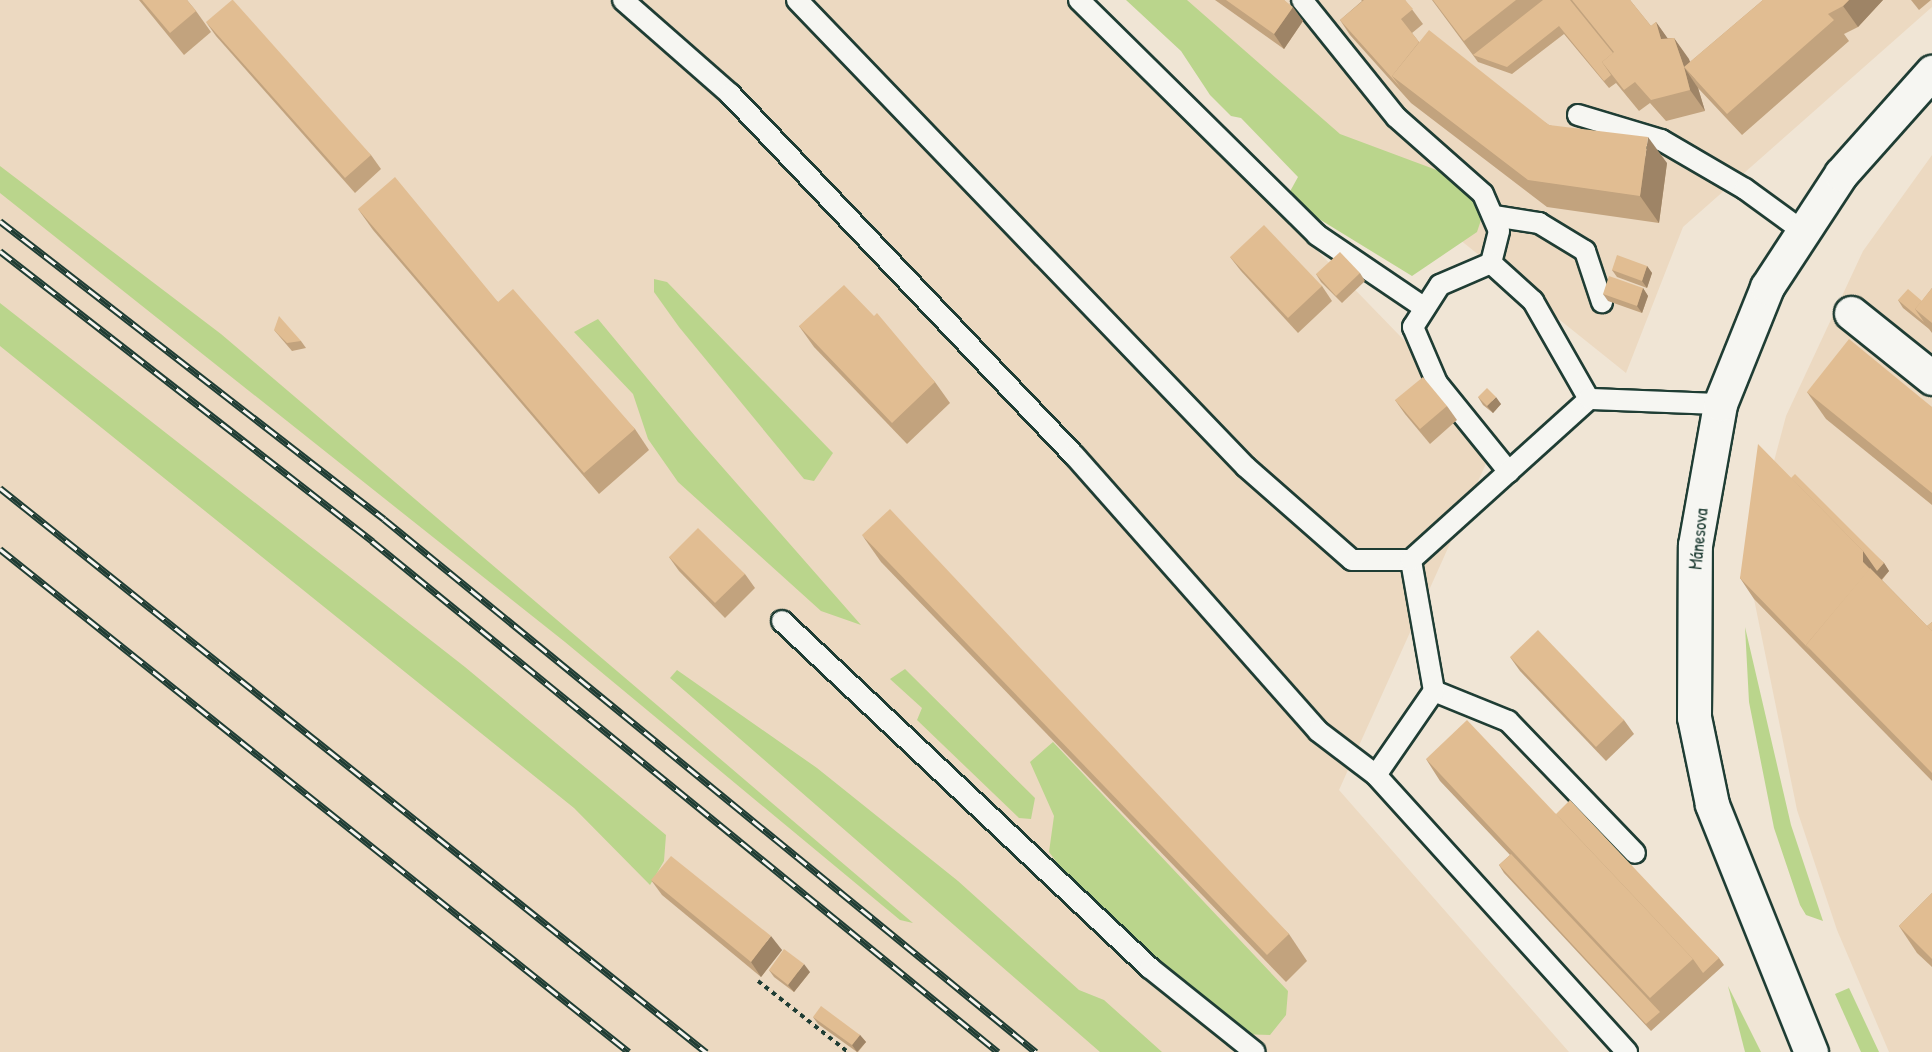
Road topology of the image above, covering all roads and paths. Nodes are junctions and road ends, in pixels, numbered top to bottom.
1 (623, 0) edge
2 (797, 0) edge
3 (1079, 0) edge
4 (1302, 0) edge
5 (1932, 72) edge
6 (1578, 115) dead end
7 (1494, 216) junction
8 (1804, 232) junction
9 (1491, 263) junction
10 (1602, 302) edge
11 (1425, 308) junction
12 (1851, 313) dead end
13 (1932, 378) edge
14 (1589, 399) junction
15 (1720, 404) junction
16 (1509, 472) junction
17 (1411, 560) junction
18 (782, 621) dead end
19 (1434, 691) junction
20 (1376, 775) junction
21 (1635, 853) dead end
22 (758, 981) dead end
23 (848, 1052) edge
24 (1255, 1052) edge
25 (1627, 1052) edge
26 (1811, 1052) edge

1 - 20 lane
2 - 17 lane
3 - 11 lane
4 - 7 lane
5 - 8 main road, Mánesova
6 - 8 lane
7 - 9 lane
7 - 10 lane
8 - 15 main road, Mánesova
9 - 11 lane
9 - 14 lane
11 - 16 lane
12 - 13 main road
14 - 15 lane
14 - 16 lane
15 - 26 main road, Mánesova
16 - 17 lane
17 - 19 lane
18 - 24 lane
19 - 20 lane
19 - 21 lane
20 - 25 lane
22 - 23 path

